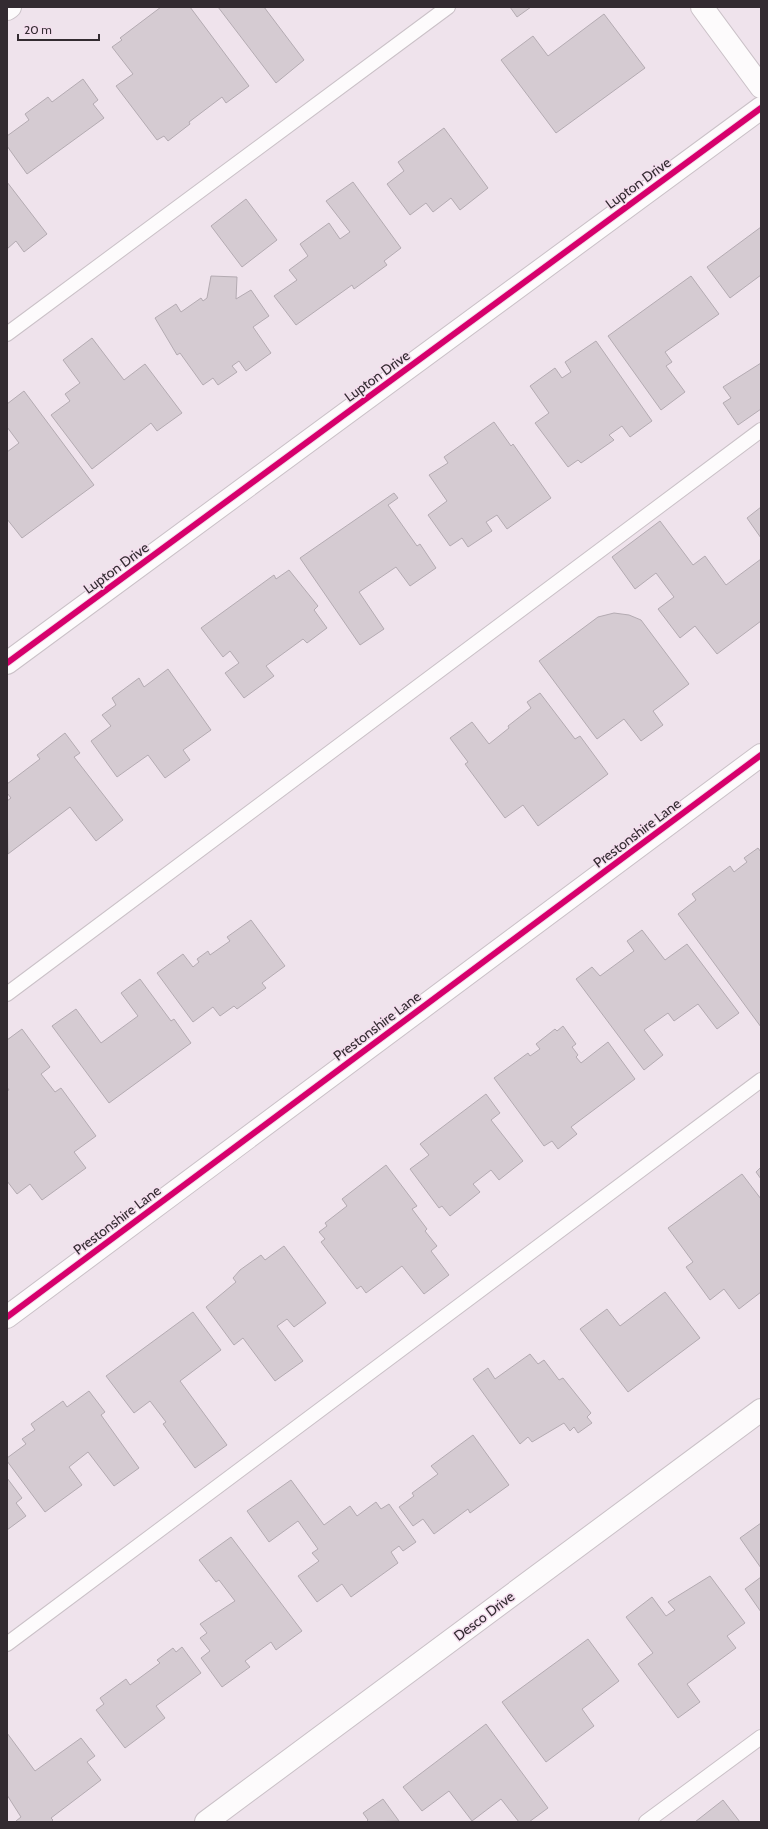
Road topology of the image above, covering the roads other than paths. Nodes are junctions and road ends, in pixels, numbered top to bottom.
1 (10, 7) edge
2 (448, 7) edge
3 (702, 7) edge
4 (7, 9) edge
5 (761, 87) edge
6 (761, 108) edge
7 (7, 334) edge
8 (761, 430) edge
9 (7, 663) edge
10 (761, 755) edge
11 (7, 994) edge
12 (761, 1080) edge
13 (7, 1317) edge
14 (761, 1410) edge
15 (7, 1644) edge
16 (761, 1737) edge
17 (206, 1822) edge
18 (646, 1822) edge

1 - 4 street
2 - 7 lane
3 - 5 street
6 - 9 street, Lupton Drive
8 - 11 lane
10 - 13 street, Prestonshire Lane
12 - 15 lane
14 - 17 street, Desco Drive
16 - 18 lane

